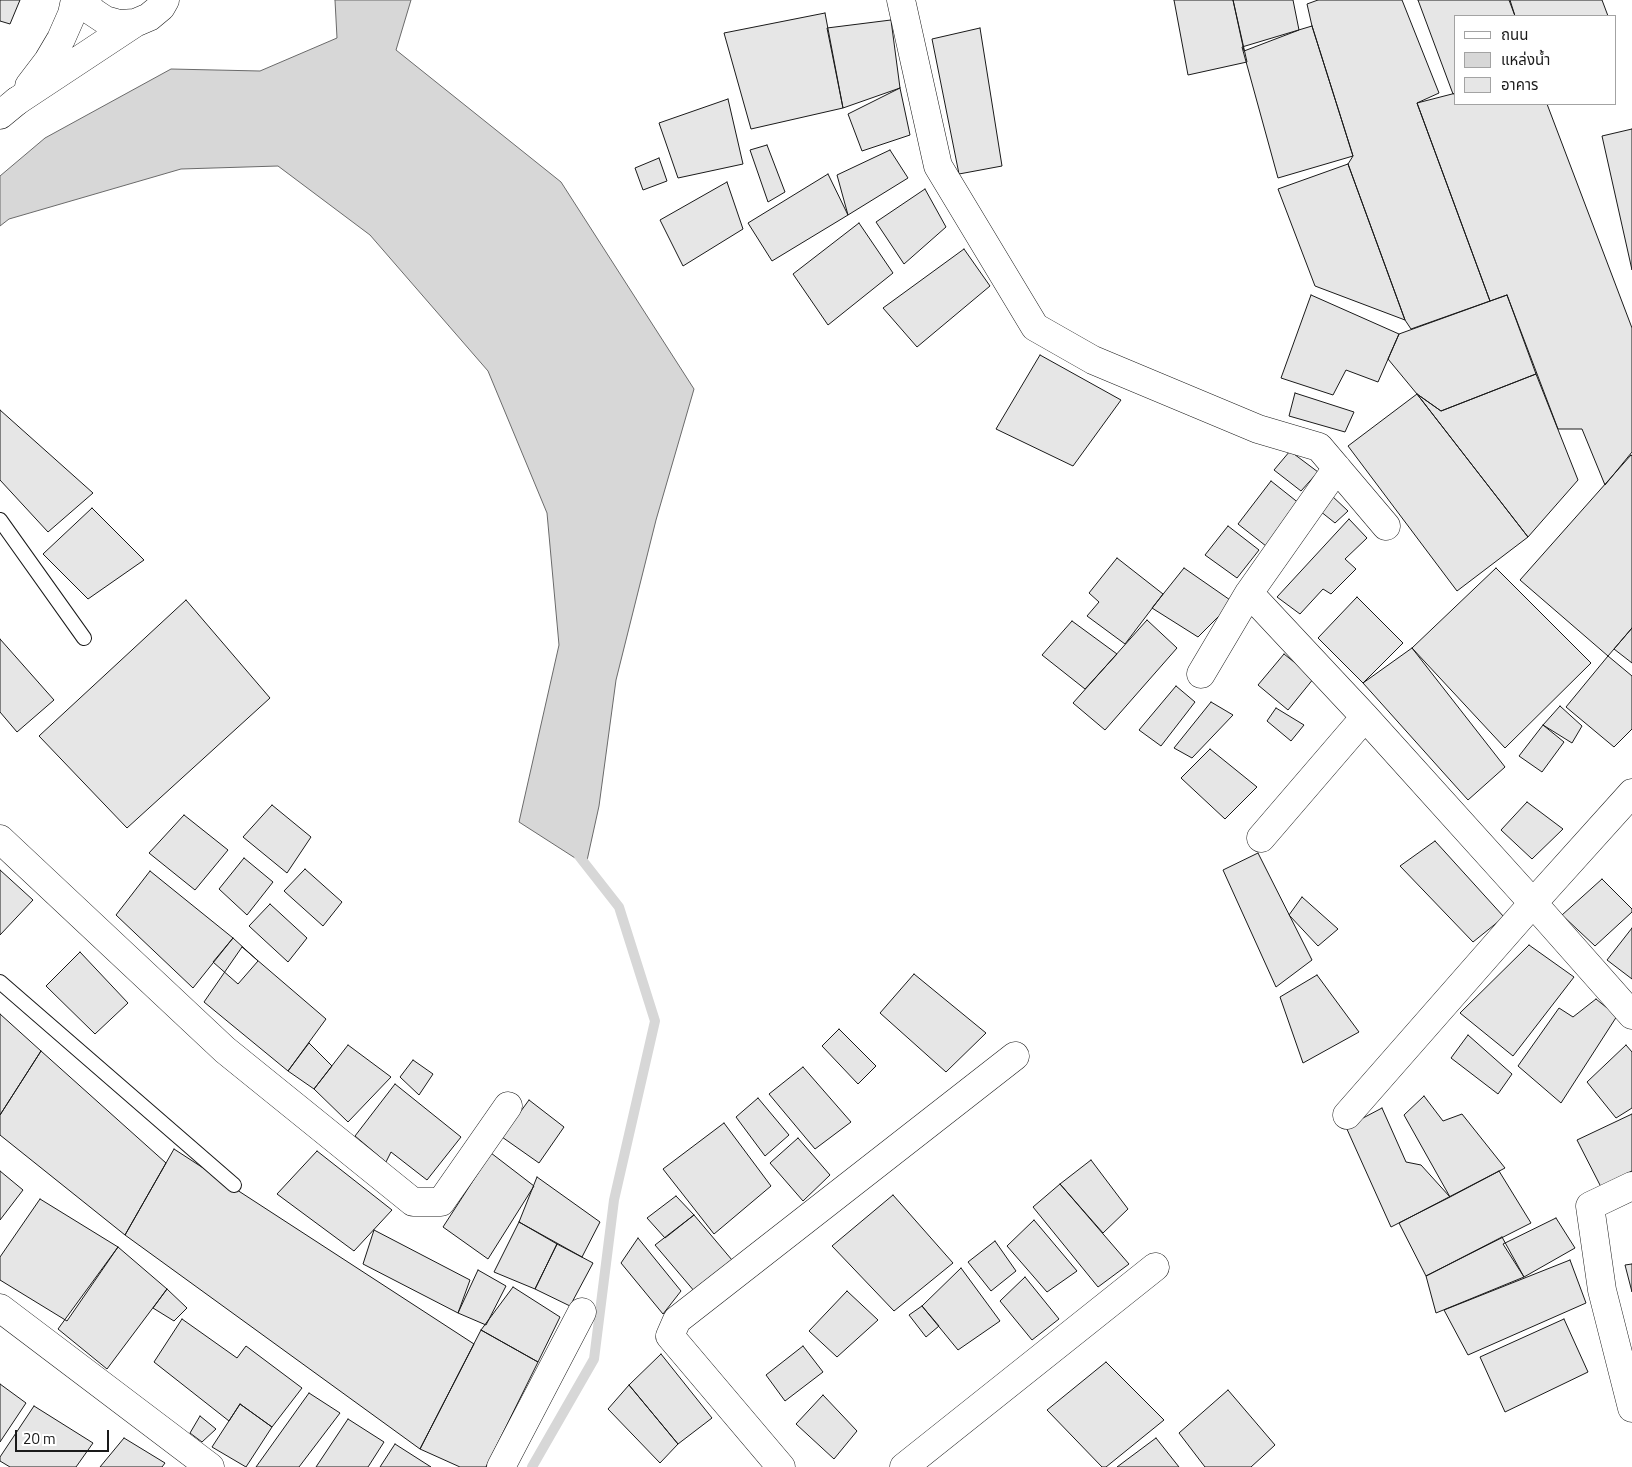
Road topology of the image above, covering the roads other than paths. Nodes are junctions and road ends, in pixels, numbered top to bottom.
1 (75, 0) edge
2 (83, 0) edge
3 (901, 0) edge
4 (166, 2) edge
5 (135, 23) junction
6 (9, 108) edge
7 (1337, 468) junction
8 (0, 520) edge
9 (1386, 526) dead end
10 (1249, 593) junction
11 (84, 638) dead end
12 (1201, 674) dead end
13 (1365, 717) junction
14 (1632, 793) edge
15 (1261, 838) dead end
16 (0, 839) edge
17 (1533, 903) junction
18 (0, 982) edge
19 (1632, 1016) edge
20 (1015, 1056) dead end
21 (508, 1106) dead end
22 (1346, 1115) dead end
23 (234, 1185) dead end
24 (1632, 1186) edge
25 (1155, 1267) dead end
26 (0, 1308) edge
27 (582, 1312) dead end
28 (1632, 1408) edge
29 (210, 1467) edge
30 (502, 1467) edge
31 (781, 1467) edge
32 (904, 1467) edge

1 - 6 street
2 - 5 street
3 - 7 street
4 - 5 street
5 - 6 street
7 - 9 street
7 - 10 street
8 - 11 lane
10 - 12 street
10 - 13 street
13 - 15 street
13 - 17 street
14 - 17 street
16 - 21 street
17 - 19 street
17 - 22 street
18 - 23 lane
20 - 31 street
24 - 28 street
25 - 32 street
26 - 29 street
27 - 30 street

